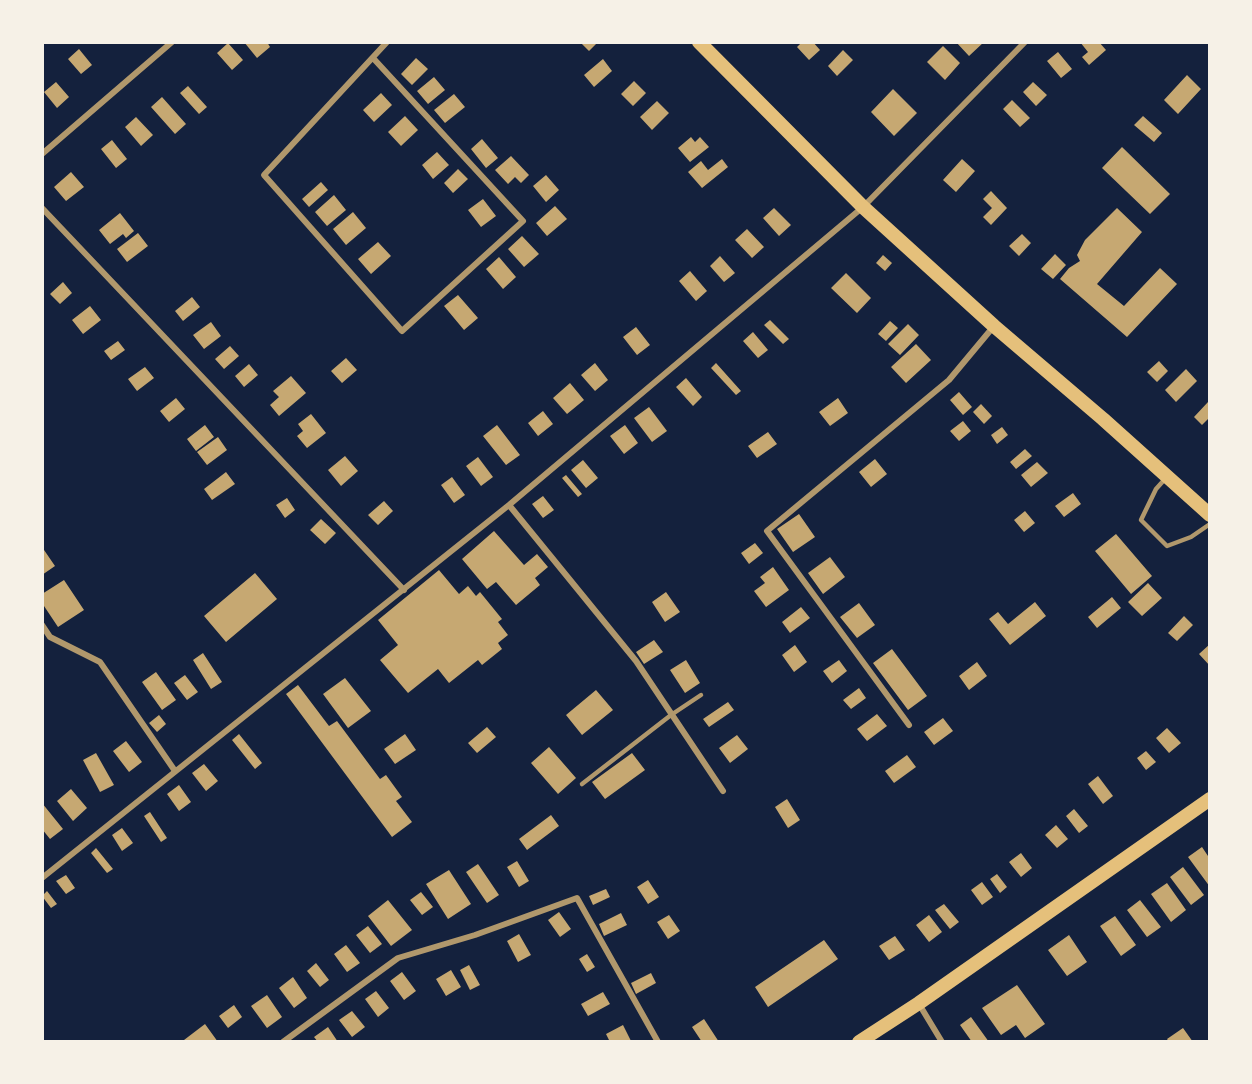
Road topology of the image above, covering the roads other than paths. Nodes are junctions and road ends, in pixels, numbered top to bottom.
1 (172, 42) edge
2 (387, 42) edge
3 (699, 42) edge
4 (1025, 42) edge
5 (373, 58) junction
6 (42, 154) edge
7 (863, 207) junction
8 (42, 208) edge
9 (994, 326) junction
10 (1167, 477) junction
11 (509, 505) junction
12 (1210, 515) edge
13 (1210, 524) edge
14 (404, 590) junction
15 (42, 625) edge
16 (701, 695) dead end
17 (671, 715) junction
18 (909, 725) dead end
19 (175, 771) junction
20 (582, 784) dead end
21 (723, 791) dead end
22 (1210, 799) edge
23 (42, 878) edge
24 (919, 1003) junction
25 (283, 1042) edge
26 (658, 1042) edge
27 (859, 1042) edge
28 (942, 1042) edge

1 - 6 street
2 - 5 street
3 - 7 main road
4 - 7 street
5 - 5 street
7 - 9 main road
7 - 11 street
8 - 14 street
9 - 10 main road
9 - 18 street
10 - 12 main road
10 - 13 lane
11 - 14 street
11 - 17 street
14 - 19 street
15 - 19 street
16 - 17 lane
17 - 20 lane
17 - 21 street
19 - 23 street
22 - 24 main road
24 - 27 main road
24 - 28 street
25 - 26 street

